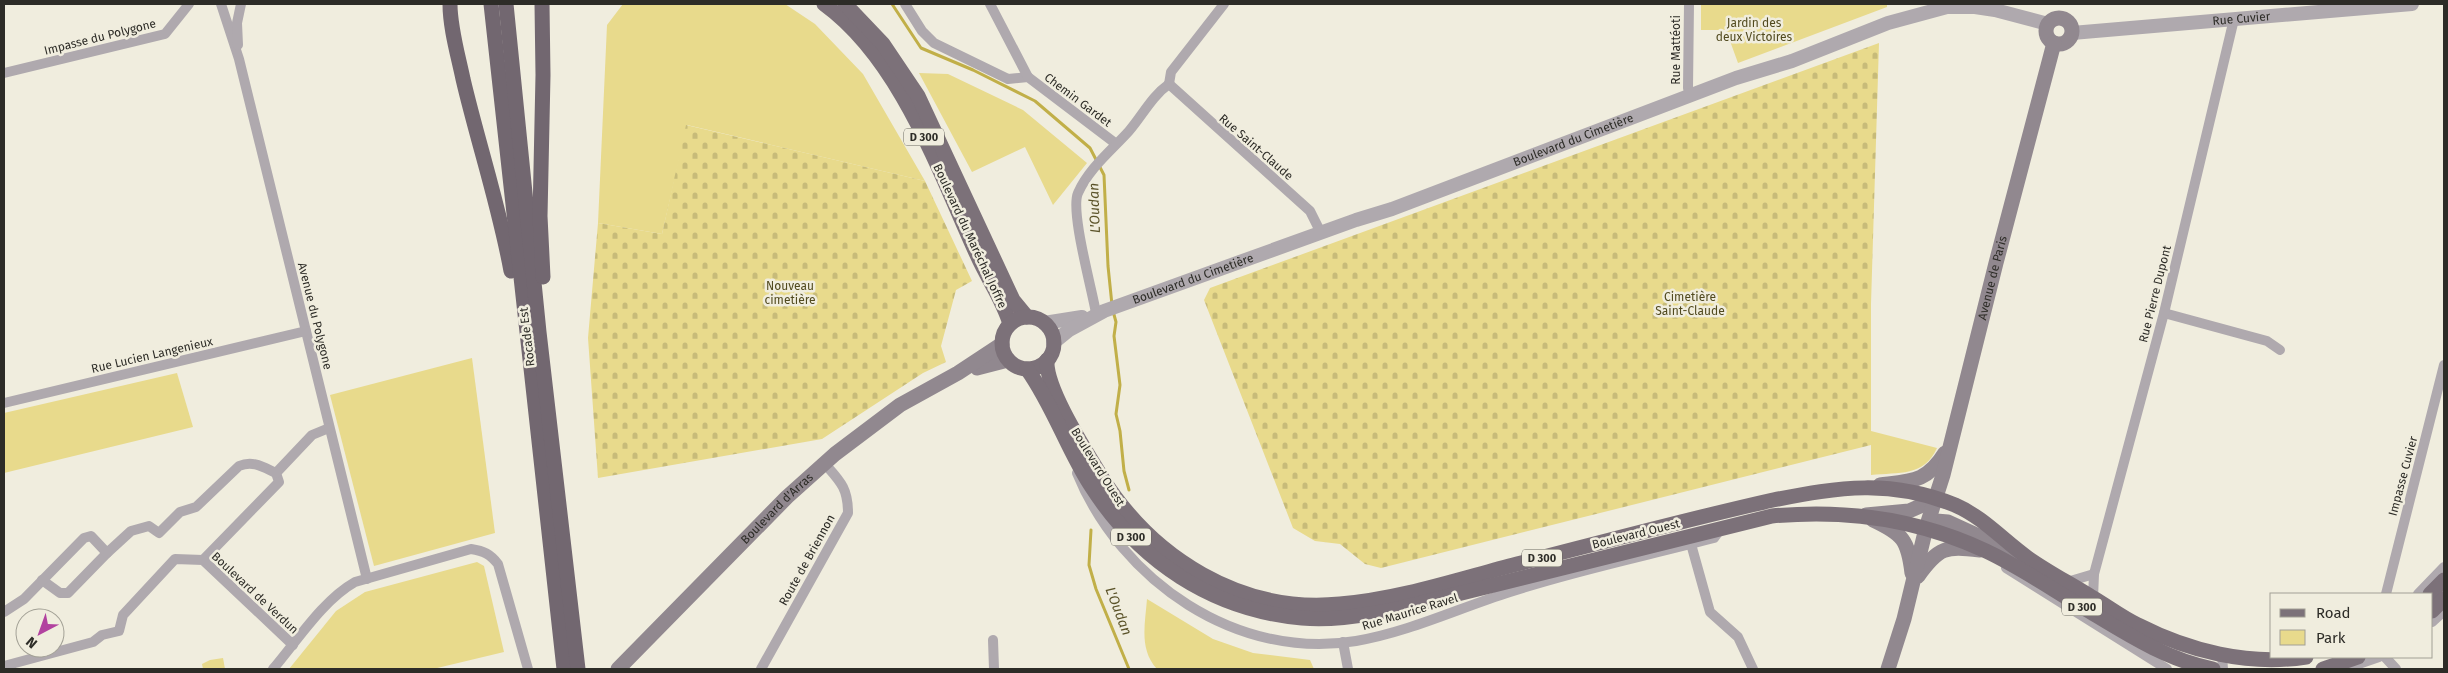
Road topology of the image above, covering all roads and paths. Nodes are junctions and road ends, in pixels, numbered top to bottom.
1 (189, 4) edge
2 (221, 4) edge
3 (241, 4) edge
4 (490, 4) edge
5 (506, 4) edge
6 (824, 4) edge
7 (845, 4) edge
8 (905, 4) edge
9 (990, 4) edge
10 (1224, 4) edge
11 (1689, 4) edge
12 (2412, 4) edge
13 (449, 6) edge
14 (2327, 7) edge
15 (1919, 8) edge
16 (543, 9) edge
17 (2056, 15) edge
18 (2234, 19) junction
19 (2072, 33) junction
20 (2054, 43) junction
21 (239, 59) junction
22 (4, 73) edge
23 (1028, 77) junction
24 (1169, 84) junction
25 (1690, 96) junction
26 (1115, 143) junction
27 (1322, 232) junction
28 (522, 294) junction
29 (1100, 312) junction
30 (2164, 313) junction
31 (1027, 318) junction
32 (1044, 323) junction
33 (1010, 324) junction
34 (306, 331) junction
35 (540, 332) junction
36 (1053, 343) junction
37 (1002, 344) junction
38 (2280, 350) dead end
39 (1008, 360) junction
40 (1047, 360) junction
41 (2444, 365) edge
42 (1027, 369) junction
43 (958, 373) junction
44 (4, 403) edge
45 (1061, 413) junction
46 (329, 428) junction
47 (1952, 441) junction
48 (825, 464) junction
49 (276, 473) junction
50 (1872, 486) junction
51 (1933, 506) junction
52 (1862, 515) junction
53 (1722, 527) junction
54 (1926, 528) junction
55 (1691, 544) junction
56 (1986, 551) junction
57 (107, 553) junction
58 (2027, 558) junction
59 (203, 560) junction
60 (2444, 567) edge
61 (2094, 574) junction
62 (366, 579) junction
63 (42, 580) junction
64 (2444, 580) edge
65 (2068, 582) junction
66 (1913, 583) junction
67 (2386, 593) edge
68 (2419, 593) edge
69 (2431, 593) edge
70 (2093, 598) junction
71 (2444, 599) edge
72 (2433, 610) edge
73 (2444, 611) edge
74 (4, 612) edge
75 (1904, 619) junction
76 (2433, 621) edge
77 (993, 640) dead end
78 (1343, 642) junction
79 (293, 646) junction
80 (2272, 658) edge
81 (2355, 658) edge
82 (2376, 658) edge
83 (2386, 658) edge
84 (2223, 662) edge
85 (4, 666) edge
86 (2194, 666) edge
87 (273, 669) edge
88 (528, 669) edge
89 (564, 669) edge
90 (578, 669) edge
91 (618, 669) edge
92 (761, 669) edge
93 (994, 669) edge
94 (1348, 669) edge
95 (1753, 669) edge
96 (1888, 669) edge
97 (1899, 669) edge
98 (2167, 669) edge
99 (2213, 669) edge
100 (2323, 669) edge
101 (2343, 669) edge
102 (2396, 669) edge

1 - 22 street, Impasse du Polygone
2 - 21 street, Avenue du Polygone
3 - 21 street, Avenue du Polygone
4 - 28 highway, Rocade Est
5 - 35 highway, Rocade Est
6 - 33 main road, Boulevard du Maréchal Joffre / D 300
7 - 31 main road, Boulevard du Maréchal Joffre / D 300
8 - 23 street, Chemin Gardet
9 - 23 street
10 - 24 street
11 - 25 street, Rue Mattéoti
12 - 14 street, Rue Cuvier
13 - 28 highway
14 - 18 street, Rue Cuvier
15 - 17 street, Boulevard du Cimetière
15 - 25 street, Boulevard du Cimetière
16 - 35 highway
17 - 19 main road
17 - 20 main road
18 - 19 street, Rue Cuvier
18 - 30 street, Rue Pierre Dupont
19 - 20 main road
20 - 47 main road, Avenue de Paris
21 - 34 street, Avenue du Polygone
23 - 26 street, Chemin Gardet
24 - 26 street
24 - 27 street, Rue Saint-Claude
25 - 27 street, Boulevard du Cimetière
26 - 29 street
27 - 29 street, Boulevard du Cimetière
28 - 89 highway, Rocade Est
29 - 32 street, Boulevard du Cimetière
29 - 36 street, Boulevard du Cimetière
30 - 38 street
30 - 61 street, Rue Pierre Dupont
31 - 32 main road
31 - 33 main road
32 - 36 main road
33 - 37 main road
34 - 44 street, Rue Lucien Langenieux
34 - 46 street, Avenue du Polygone
35 - 90 highway, Rocade Est
36 - 40 main road
37 - 39 main road
37 - 43 main road, Boulevard d'Arras
39 - 42 main road
39 - 43 main road, Boulevard d'Arras
40 - 42 main road
40 - 45 main road, Boulevard Ouest / D 300
41 - 67 street, Impasse Cuvier
42 - 45 main road, Boulevard Ouest / D 300
43 - 48 main road, Boulevard d'Arras
45 - 50 main road, Boulevard Ouest / D 300
45 - 53 main road, Boulevard Ouest / D 300
45 - 78 street, Rue Maurice Ravel
46 - 49 street
46 - 62 street, Avenue du Polygone
47 - 50 main road
47 - 51 main road, Avenue de Paris
48 - 91 main road, Boulevard d'Arras
48 - 92 street, Route de Briennon
49 - 57 street
49 - 59 street
50 - 51 main road, Boulevard Ouest / D 300
51 - 52 main road
51 - 54 main road, Avenue de Paris
51 - 58 main road, Boulevard Ouest / D 300
52 - 53 main road, Boulevard Ouest / D 300
52 - 54 main road, Boulevard Ouest / D 300
52 - 66 main road
53 - 55 street, Rue Maurice Ravel
54 - 56 main road, Boulevard Ouest / D 300
54 - 58 main road
54 - 66 main road, Avenue de Paris
55 - 78 street, Rue Maurice Ravel
55 - 95 street
56 - 66 main road
56 - 86 main road, Boulevard Ouest / D 300
56 - 98 street
57 - 63 street
57 - 63 street
58 - 65 main road, Boulevard Ouest / D 300
59 - 79 street, Boulevard de Verdun
59 - 85 street, Boulevard de Verdun
60 - 68 street
61 - 65 street
61 - 70 street, Rue Pierre Dupont
62 - 79 street
62 - 88 street
63 - 74 street
64 - 69 main road
65 - 70 main road, Boulevard Ouest / D 300
66 - 75 main road, Avenue de Paris
70 - 84 main road, Boulevard Ouest / D 300
71 - 72 main road
73 - 76 street
75 - 96 main road
75 - 97 main road
77 - 93 street
78 - 94 street
79 - 87 street
80 - 84 main road, Boulevard Ouest / D 300
81 - 100 main road
82 - 101 street
83 - 102 street
86 - 99 main road, Boulevard Ouest / D 300

